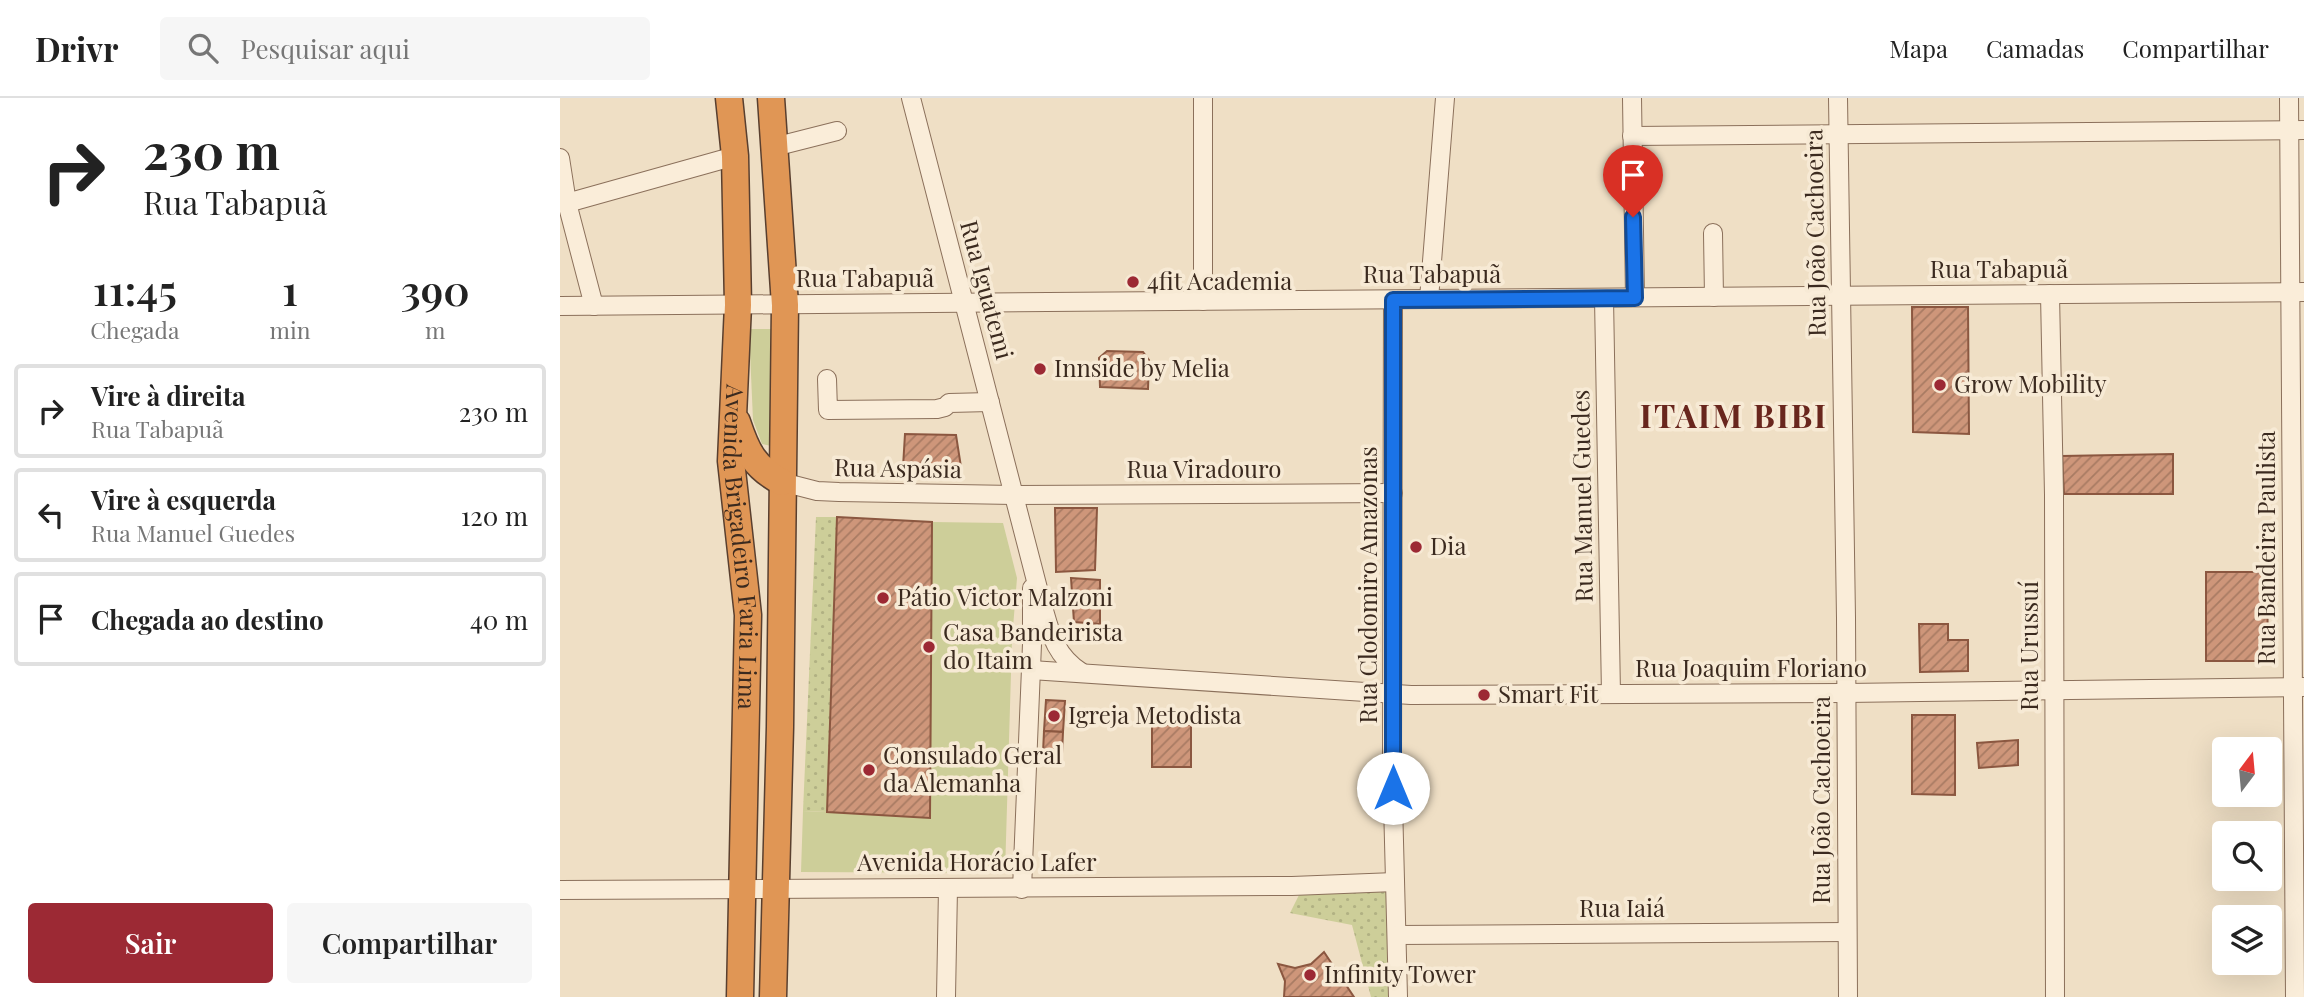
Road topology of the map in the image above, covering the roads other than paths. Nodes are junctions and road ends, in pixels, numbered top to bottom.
1 (729, 98) edge
2 (771, 98) edge
3 (911, 98) edge
4 (1203, 98) edge
5 (1445, 98) edge
6 (1632, 98) edge
7 (1838, 98) edge
8 (2289, 98) edge
9 (2297, 130) edge
10 (837, 131) dead end
11 (1838, 133) junction
12 (1632, 136) junction
13 (774, 147) junction
14 (735, 156) junction
15 (560, 158) edge
16 (566, 202) junction
17 (1713, 233) dead end
18 (2297, 292) edge
19 (2050, 294) junction
20 (1842, 296) junction
21 (1714, 297) junction
22 (1604, 298) junction
23 (1635, 298) junction
24 (1429, 299) junction
25 (1393, 300) junction
26 (1203, 301) junction
27 (963, 303) junction
28 (785, 304) junction
29 (738, 305) junction
30 (560, 306) edge
31 (594, 306) junction
32 (827, 379) dead end
33 (990, 401) junction
34 (734, 411) junction
35 (2298, 443) edge
36 (782, 482) junction
37 (1393, 493) junction
38 (1014, 495) junction
39 (739, 525) junction
40 (782, 539) junction
41 (1031, 563) junction
42 (1031, 670) junction
43 (1080, 672) junction
44 (2298, 679) edge
45 (2055, 691) junction
46 (1846, 693) junction
47 (1393, 694) junction
48 (1611, 694) junction
49 (1395, 882) junction
50 (948, 888) junction
51 (1022, 888) junction
52 (742, 889) junction
53 (776, 889) junction
54 (560, 890) edge
55 (1846, 932) junction
56 (1397, 935) junction
57 (740, 997) edge
58 (773, 997) edge
59 (946, 997) edge
60 (1398, 997) edge
61 (1848, 997) edge
62 (2055, 997) edge
63 (2295, 997) edge

1 - 14 highway, Avenida Brigadeiro Faria Lima
2 - 13 highway, Avenida Brigadeiro Faria Lima
3 - 27 street, Rua Iguatemi
4 - 26 street
5 - 24 street
6 - 12 street
7 - 11 street, Rua João Cachoeira
8 - 9 street, Rua Bandeira Paulista
9 - 11 street
9 - 18 street, Rua Bandeira Paulista
10 - 13 street
11 - 12 street
11 - 20 street, Rua João Cachoeira
12 - 23 street
13 - 28 highway, Avenida Brigadeiro Faria Lima
14 - 16 street
14 - 29 highway, Avenida Brigadeiro Faria Lima
15 - 16 street
16 - 31 street
17 - 21 street
18 - 19 street, Rua Tabapuã
18 - 35 street, Rua Bandeira Paulista
19 - 20 street, Rua Tabapuã
19 - 45 street, Rua Urussuí
20 - 21 street, Rua Tabapuã
20 - 46 street, Rua João Cachoeira
21 - 23 street, Rua Tabapuã
22 - 23 street, Rua Tabapuã
22 - 24 street, Rua Tabapuã
22 - 48 street, Rua Manuel Guedes
24 - 25 street, Rua Tabapuã
25 - 26 street, Rua Tabapuã
25 - 37 street, Rua Clodomiro Amazonas
26 - 27 street, Rua Tabapuã
27 - 28 street, Rua Tabapuã
27 - 33 street, Rua Iguatemi
28 - 29 street, Rua Tabapuã
28 - 36 highway, Avenida Brigadeiro Faria Lima
29 - 31 street, Rua Tabapuã
29 - 34 highway, Avenida Brigadeiro Faria Lima
30 - 31 street, Rua Tabapuã
32 - 33 street
33 - 38 street, Rua Iguatemi
34 - 36 highway
34 - 39 highway, Avenida Brigadeiro Faria Lima
35 - 44 street, Rua Bandeira Paulista
36 - 38 street, Rua Aspásia
36 - 40 highway, Avenida Brigadeiro Faria Lima
37 - 38 street, Rua Viradouro
37 - 47 street, Rua Clodomiro Amazonas
38 - 41 street, Rua Iguatemi
39 - 40 highway
39 - 52 highway, Avenida Brigadeiro Faria Lima
40 - 53 highway, Avenida Brigadeiro Faria Lima
41 - 42 street
41 - 43 street
42 - 43 street, Rua Joaquim Floriano
42 - 51 street
43 - 47 street, Rua Joaquim Floriano
44 - 45 street, Rua Joaquim Floriano
44 - 63 street, Rua Bandeira Paulista
45 - 46 street, Rua Joaquim Floriano
45 - 62 street, Rua Urussuí
46 - 48 street, Rua Joaquim Floriano
46 - 55 street, Rua João Cachoeira
47 - 48 street, Rua Joaquim Floriano
47 - 49 street, Rua Clodomiro Amazonas
49 - 51 street, Avenida Horácio Lafer
49 - 56 street, Rua Clodomiro Amazonas
50 - 51 street, Avenida Horácio Lafer
50 - 53 street, Avenida Horácio Lafer
50 - 59 street
52 - 53 street, Avenida Horácio Lafer
52 - 54 street, Avenida Horácio Lafer
52 - 57 highway, Avenida Brigadeiro Faria Lima
53 - 58 highway, Avenida Brigadeiro Faria Lima
55 - 56 street, Rua Iaiá
55 - 61 street, Rua João Cachoeira
56 - 60 street, Rua Clodomiro Amazonas

